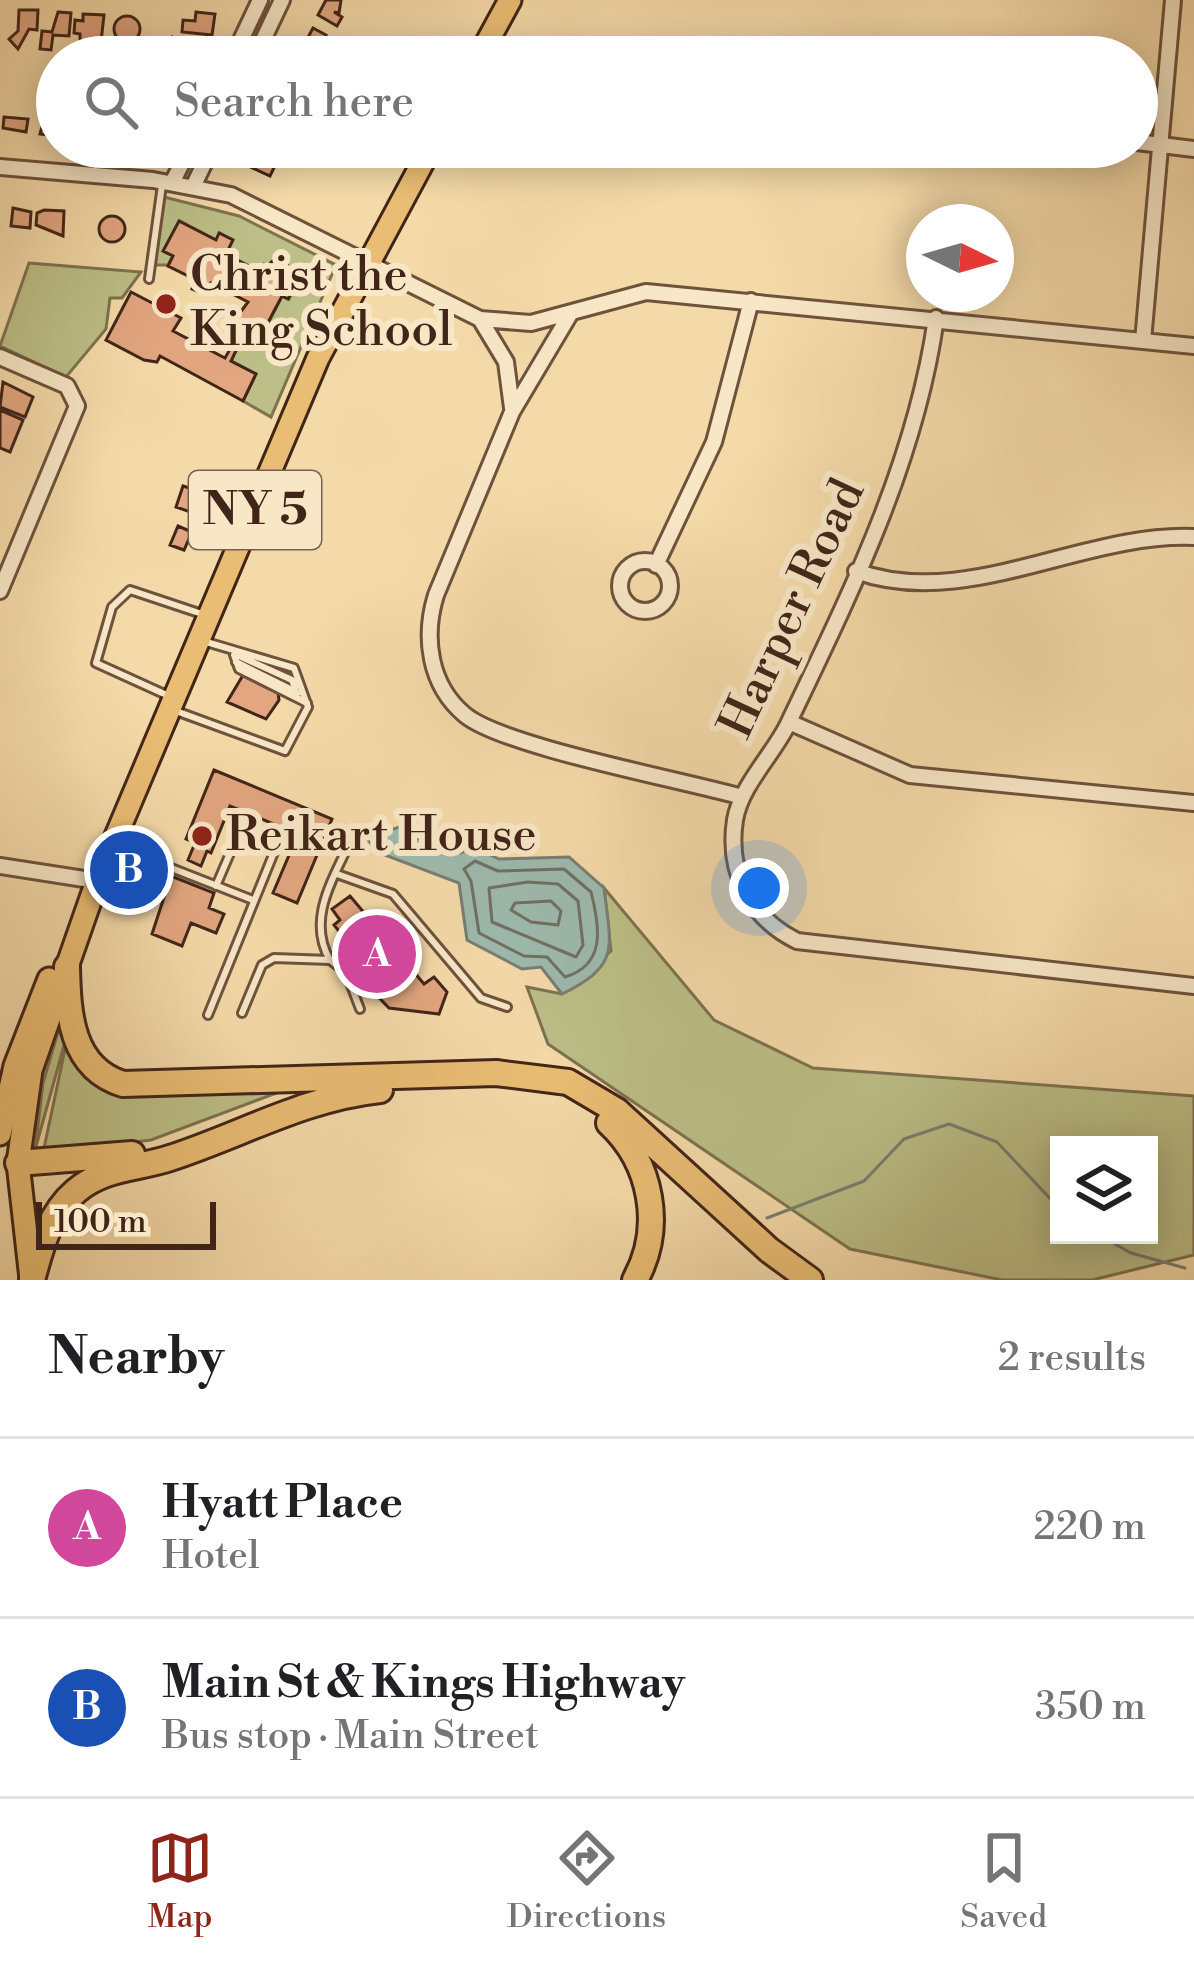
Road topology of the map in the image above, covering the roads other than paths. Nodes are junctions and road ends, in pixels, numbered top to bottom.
1 (260, 0) edge
2 (280, 0) edge
3 (509, 0) edge
4 (1173, 0) edge
5 (243, 36) edge
6 (264, 36) edge
7 (490, 36) edge
8 (1160, 146) junction
9 (1194, 149) edge
10 (0, 167) edge
11 (177, 168) edge
12 (202, 168) edge
13 (419, 168) edge
14 (168, 182) junction
15 (193, 187) junction
16 (368, 263) junction
17 (149, 279) dead end
18 (752, 301) junction
19 (568, 316) junction
20 (936, 318) junction
21 (480, 320) junction
22 (1143, 341) junction
23 (1194, 346) edge
24 (0, 357) edge
25 (512, 412) junction
26 (1194, 537) edge
27 (656, 565) dead end
28 (856, 571) junction
29 (0, 591) edge
30 (212, 617) junction
31 (202, 640) junction
32 (235, 658) junction
33 (308, 703) junction
34 (175, 705) junction
35 (789, 722) junction
36 (742, 797) junction
37 (1194, 803) edge
38 (354, 833) dead end
39 (155, 862) dead end
40 (0, 866) edge
41 (337, 874) junction
42 (97, 881) junction
43 (216, 886) junction
44 (254, 900) junction
45 (330, 960) junction
46 (67, 967) junction
47 (1194, 986) edge
48 (507, 1006) dead end
49 (360, 1010) dead end
50 (242, 1013) dead end
51 (208, 1015) dead end
52 (7, 1063) edge
53 (385, 1077) junction
54 (2, 1100) edge
55 (0, 1134) edge
56 (6, 1159) edge
57 (111, 1170) junction
58 (30, 1273) edge
59 (635, 1280) edge
60 (810, 1280) edge

1 - 5 street
2 - 6 street
3 - 7 main road
4 - 8 street
8 - 9 street
8 - 22 street
10 - 14 street
11 - 14 street
12 - 15 street
13 - 16 main road, NY 5
14 - 15 street
14 - 17 lane
15 - 16 street
16 - 21 street
16 - 30 main road, NY 5
18 - 19 street
18 - 20 street
18 - 27 street
19 - 21 street
19 - 25 street
20 - 22 street
20 - 28 street, Harper Road
21 - 25 street
22 - 23 street
24 - 29 street
25 - 36 street
26 - 28 street
28 - 35 street, Harper Road
30 - 31 main road, NY 5
30 - 34 lane
31 - 32 lane
31 - 34 main road, NY 5
32 - 33 lane
32 - 33 lane
33 - 34 lane
34 - 42 main road, NY 5
35 - 36 street, Harper Road
35 - 37 street
36 - 47 street, Harper Road
38 - 41 lane
39 - 43 lane
40 - 42 street
41 - 45 lane
41 - 48 lane
42 - 46 main road, NY 5
42 - 52 main road, NY 5
43 - 44 lane
43 - 44 lane
44 - 51 lane
45 - 49 lane
45 - 50 lane
46 - 53 highway
46 - 56 main road, NY 5
52 - 54 main road, NY 5
52 - 56 main road
53 - 56 highway
53 - 60 highway
54 - 55 main road, NY 5
56 - 57 highway
56 - 58 main road, NY 5
57 - 58 highway
57 - 59 highway

